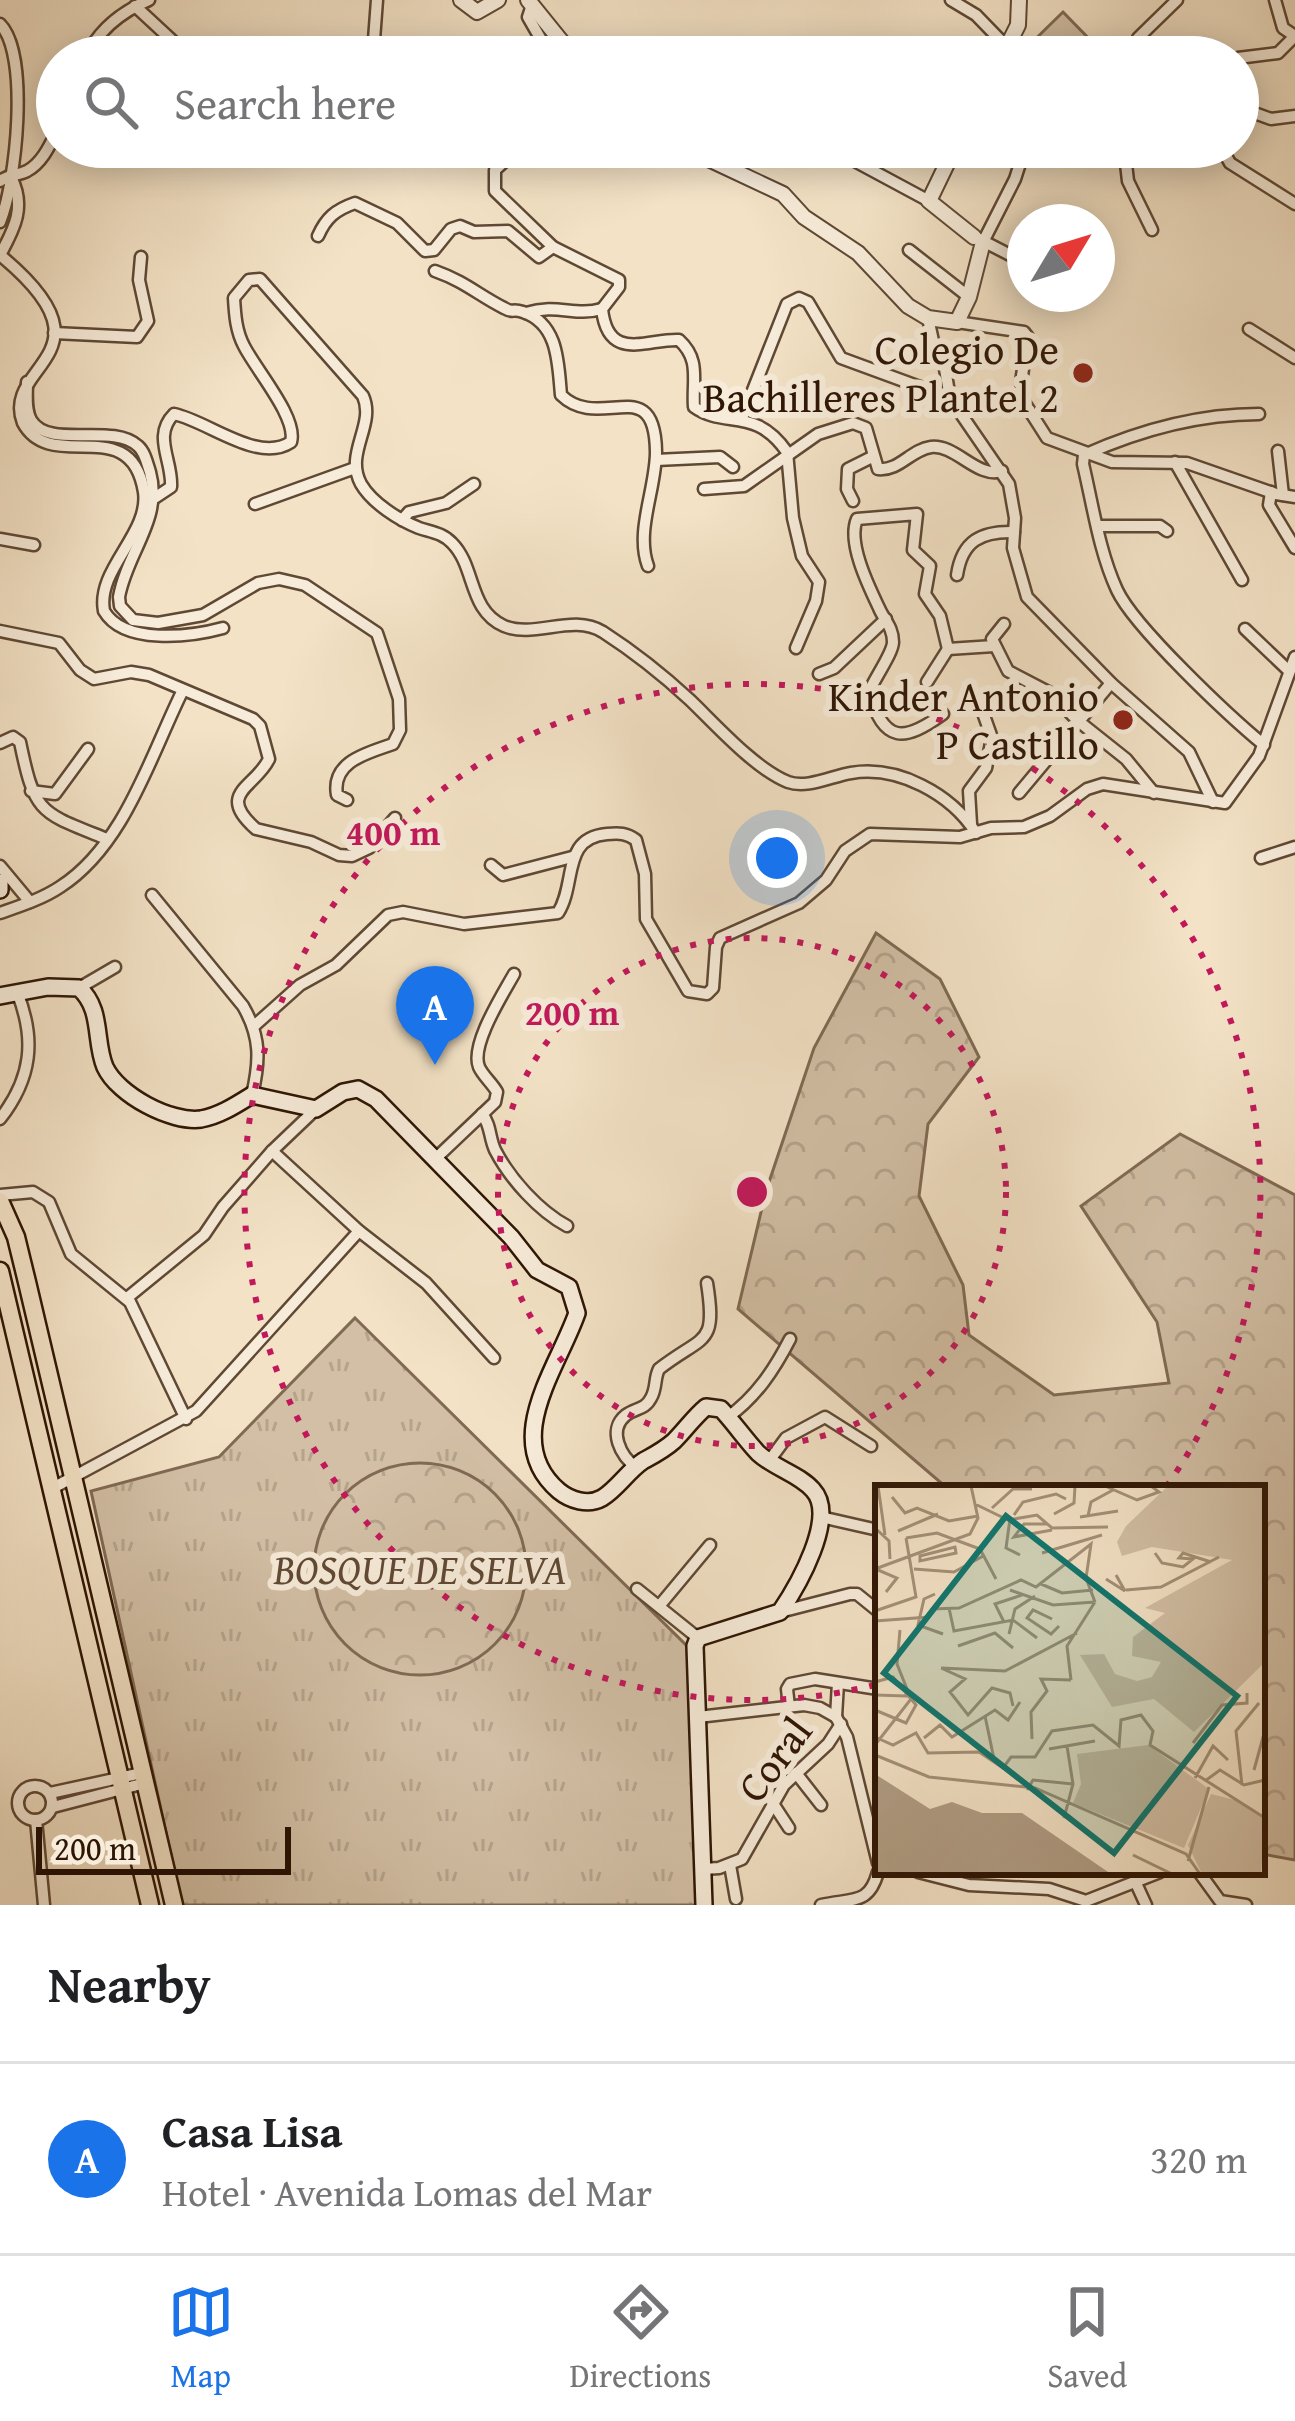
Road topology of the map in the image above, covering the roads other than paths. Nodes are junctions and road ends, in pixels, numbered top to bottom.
1 (149, 0) edge
2 (377, 0) edge
3 (461, 0) edge
4 (498, 0) edge
5 (951, 0) edge
6 (1019, 0) edge
7 (1178, 0) edge
8 (1275, 0) edge
9 (530, 2) edge
10 (135, 6) junction
11 (0, 24) edge
12 (98, 36) edge
13 (167, 36) edge
14 (374, 36) edge
15 (539, 36) edge
16 (557, 36) edge
17 (992, 36) edge
18 (1013, 36) edge
19 (1140, 36) edge
20 (1295, 36) edge
21 (1259, 55) edge
22 (1259, 115) edge
23 (1295, 116) edge
24 (36, 164) edge
25 (497, 168) edge
26 (726, 168) edge
27 (868, 168) edge
28 (946, 168) edge
29 (1019, 168) edge
30 (1126, 168) edge
31 (1238, 168) edge
32 (5, 178) edge
33 (929, 201) junction
34 (1295, 204) edge
35 (0, 222) edge
36 (1152, 230) dead end
37 (318, 236) dead end
38 (978, 239) junction
39 (554, 247) junction
40 (909, 250) dead end
41 (1007, 254) edge
42 (0, 255) edge
43 (141, 257) dead end
44 (435, 271) dead end
45 (968, 297) junction
46 (602, 309) junction
47 (526, 313) junction
48 (928, 318) junction
49 (957, 322) junction
50 (1249, 329) dead end
51 (54, 333) junction
52 (1295, 358) edge
53 (950, 398) junction
54 (1259, 415) dead end
55 (742, 418) junction
56 (1279, 451) dead end
57 (788, 452) junction
58 (1079, 452) junction
59 (872, 457) junction
60 (656, 460) junction
61 (1175, 462) junction
62 (733, 467) dead end
63 (355, 469) junction
64 (1002, 471) junction
65 (474, 484) dead end
66 (704, 489) dead end
67 (1283, 495) edge
68 (150, 497) junction
69 (853, 501) dead end
70 (255, 503) dead end
71 (402, 520) junction
72 (1097, 526) junction
73 (1167, 531) dead end
74 (1014, 532) junction
75 (0, 539) edge
76 (34, 545) dead end
77 (1295, 548) edge
78 (648, 566) dead end
79 (957, 575) dead end
80 (1242, 580) dead end
81 (886, 619) junction
82 (1004, 624) dead end
83 (223, 628) dead end
84 (1244, 628) dead end
85 (0, 631) edge
86 (993, 644) junction
87 (796, 648) dead end
88 (948, 649) junction
89 (1295, 657) edge
90 (1288, 670) junction
91 (818, 674) dead end
92 (927, 682) dead end
93 (1111, 683) junction
94 (1283, 686) junction
95 (182, 692) junction
96 (1295, 695) edge
97 (982, 710) dead end
98 (943, 714) dead end
99 (1077, 720) junction
100 (0, 743) edge
101 (1264, 745) junction
102 (88, 749) dead end
103 (1019, 793) dead end
104 (1154, 793) junction
105 (32, 795) junction
106 (346, 800) dead end
107 (1213, 802) junction
108 (395, 818) dead end
109 (973, 828) junction
110 (107, 839) junction
111 (1295, 847) edge
112 (572, 857) junction
113 (1261, 858) dead end
114 (0, 866) edge
115 (491, 866) dead end
116 (152, 895) dead end
117 (30, 902) junction
118 (0, 913) edge
119 (115, 967) dead end
120 (514, 974) dead end
121 (79, 988) junction
122 (9, 994) edge
123 (254, 1026) junction
124 (251, 1095) junction
125 (316, 1109) junction
126 (482, 1114) junction
127 (0, 1119) edge
128 (272, 1151) junction
129 (435, 1159) junction
130 (0, 1198) edge
131 (567, 1226) dead end
132 (359, 1231) junction
133 (0, 1271) edge
134 (707, 1283) dead end
135 (127, 1298) junction
136 (790, 1339) dead end
137 (494, 1358) dead end
138 (728, 1417) junction
139 (186, 1419) junction
140 (872, 1446) dead end
141 (769, 1461) junction
142 (636, 1467) junction
143 (74, 1479) junction
144 (51, 1490) junction
145 (820, 1517) junction
146 (875, 1529) edge
147 (710, 1545) dead end
148 (637, 1588) dead end
149 (660, 1605) junction
150 (875, 1608) edge
151 (780, 1612) junction
152 (698, 1637) junction
153 (838, 1683) junction
154 (875, 1689) edge
155 (788, 1707) junction
156 (698, 1718) junction
157 (839, 1720) junction
158 (796, 1773) junction
159 (143, 1778) junction
160 (120, 1783) junction
161 (51, 1800) junction
162 (772, 1802) junction
163 (820, 1805) dead end
164 (36, 1820) junction
165 (789, 1828) dead end
166 (875, 1852) edge
167 (730, 1865) junction
168 (703, 1869) junction
169 (877, 1875) edge
170 (930, 1875) edge
171 (1152, 1875) edge
172 (1201, 1875) edge
173 (1135, 1881) junction
174 (1004, 1887) junction
175 (736, 1899) dead end
176 (44, 1905) edge
177 (150, 1905) edge
178 (174, 1905) edge
179 (704, 1905) edge
180 (821, 1905) edge
181 (1002, 1905) edge
182 (1146, 1905) edge
183 (1246, 1905) edge

1 - 10 street
2 - 14 street
3 - 4 street
5 - 17 street
6 - 18 street
7 - 19 street
8 - 20 street
9 - 15 street
9 - 16 street
10 - 12 street
10 - 13 street
11 - 32 street
20 - 21 street
22 - 23 street
24 - 32 street
25 - 39 street
26 - 48 street
27 - 33 street
28 - 33 street
29 - 38 street
30 - 36 street
31 - 34 street
32 - 35 street
32 - 42 street
33 - 38 street
37 - 39 street
38 - 41 street
38 - 45 street
39 - 46 street
40 - 45 street
42 - 51 street
43 - 51 street
44 - 47 street
45 - 49 street
46 - 47 street
46 - 55 street
47 - 60 street
48 - 49 street
48 - 53 street
49 - 58 street
50 - 52 street
51 - 68 street
53 - 55 street
53 - 64 street
54 - 58 street
55 - 57 street
56 - 67 street
57 - 59 street
57 - 66 street
57 - 87 street
58 - 61 street
58 - 72 street
59 - 64 street
59 - 69 street
60 - 62 street
60 - 78 street
61 - 67 street
61 - 80 street
63 - 68 street
63 - 70 street
63 - 71 street
64 - 74 street
65 - 71 street
67 - 77 street
68 - 83 street
68 - 106 street
71 - 109 street
72 - 73 street
72 - 101 street
74 - 79 street
74 - 93 street
75 - 76 street
81 - 88 street
81 - 91 street
81 - 98 street
82 - 86 street
84 - 90 street
85 - 95 street
86 - 88 street
86 - 99 street
88 - 92 street
89 - 90 street
90 - 94 street
93 - 99 street
93 - 107 street
94 - 96 street
94 - 101 street
95 - 108 street
95 - 110 street
97 - 109 street
99 - 103 street
99 - 104 street
100 - 105 street
101 - 107 street
102 - 105 street
104 - 107 street
104 - 109 street
105 - 110 street
109 - 112 street
110 - 117 street
111 - 113 street
112 - 115 street
112 - 123 street
114 - 117 street
116 - 123 street
117 - 118 street
119 - 121 street
120 - 126 street
121 - 122 main road
121 - 124 main road
122 - 127 street
123 - 124 street
124 - 125 main road
125 - 128 street
125 - 129 main road
126 - 129 street
126 - 131 street
128 - 132 street
128 - 135 street
129 - 142 main road
130 - 135 street
130 - 143 main road
132 - 137 street
132 - 139 street
133 - 144 main road
134 - 142 street
135 - 139 street
136 - 138 street
138 - 141 main road
138 - 142 main road
139 - 143 street
140 - 141 street
141 - 145 main road
143 - 144 street
143 - 159 main road
144 - 160 main road
145 - 146 street
145 - 151 main road
147 - 149 street
148 - 149 street
149 - 152 street
150 - 151 street
151 - 152 main road
152 - 156 main road
153 - 154 street
153 - 155 street
153 - 157 street
155 - 156 street
155 - 157 street
156 - 168 main road
157 - 158 street, Coral
157 - 166 street
158 - 162 street, Coral
158 - 163 street
159 - 160 street
159 - 178 main road
160 - 161 street
160 - 177 main road
161 - 164 street
161 - 164 street
162 - 165 street
162 - 167 street, Coral
164 - 176 street
167 - 168 street
167 - 175 street
168 - 179 main road
169 - 180 street
170 - 174 street
171 - 173 street
172 - 183 street
173 - 174 street
173 - 182 street
174 - 181 street

